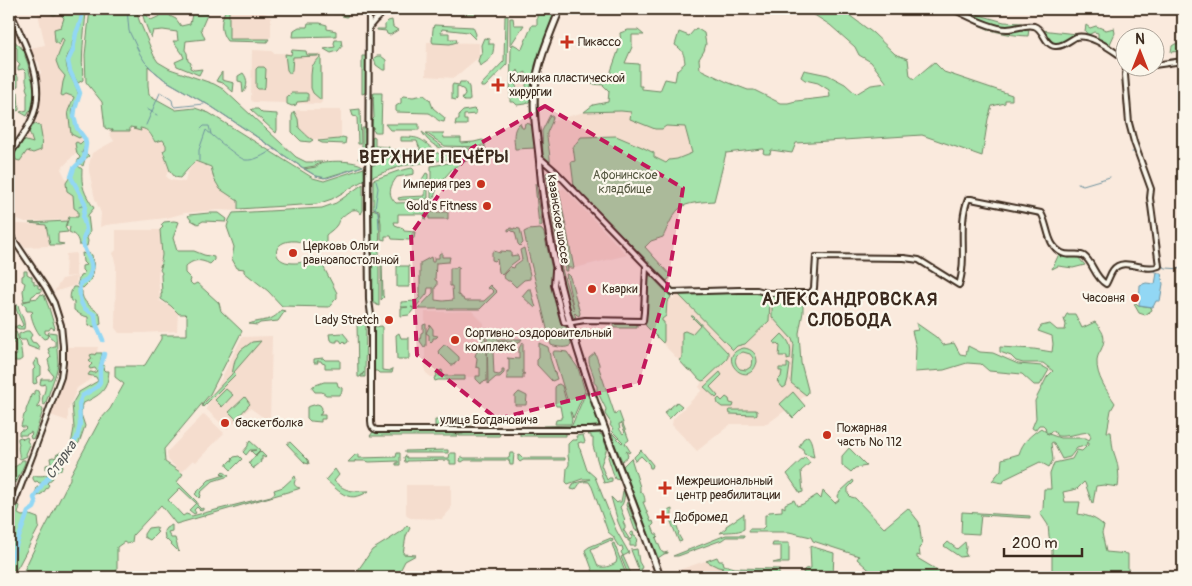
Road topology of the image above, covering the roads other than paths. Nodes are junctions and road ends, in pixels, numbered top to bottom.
1 (9, 9) edge
2 (369, 9) edge
3 (386, 9) edge
4 (560, 9) edge
5 (953, 9) edge
6 (381, 14) junction
7 (370, 28) junction
8 (1114, 52) edge
9 (1183, 62) edge
10 (1164, 64) edge
11 (1125, 78) edge
12 (9, 156) edge
13 (539, 157) junction
14 (9, 233) edge
15 (646, 266) junction
16 (653, 273) junction
17 (646, 276) junction
18 (570, 322) junction
19 (605, 429) junction
20 (9, 517) edge
21 (660, 577) edge

1 - 12 street
2 - 6 street
2 - 7 street
3 - 6 street
4 - 13 main road, Казанское шоссе
5 - 8 street
6 - 7 street
7 - 19 street, улица Богдановича
9 - 10 street
11 - 16 street
13 - 15 street
13 - 18 main road, Казанское шоссе
14 - 20 street
15 - 16 street
15 - 17 street
16 - 17 street
17 - 18 street
18 - 19 main road, Казанское шоссе
19 - 21 main road, Казанское шоссе

